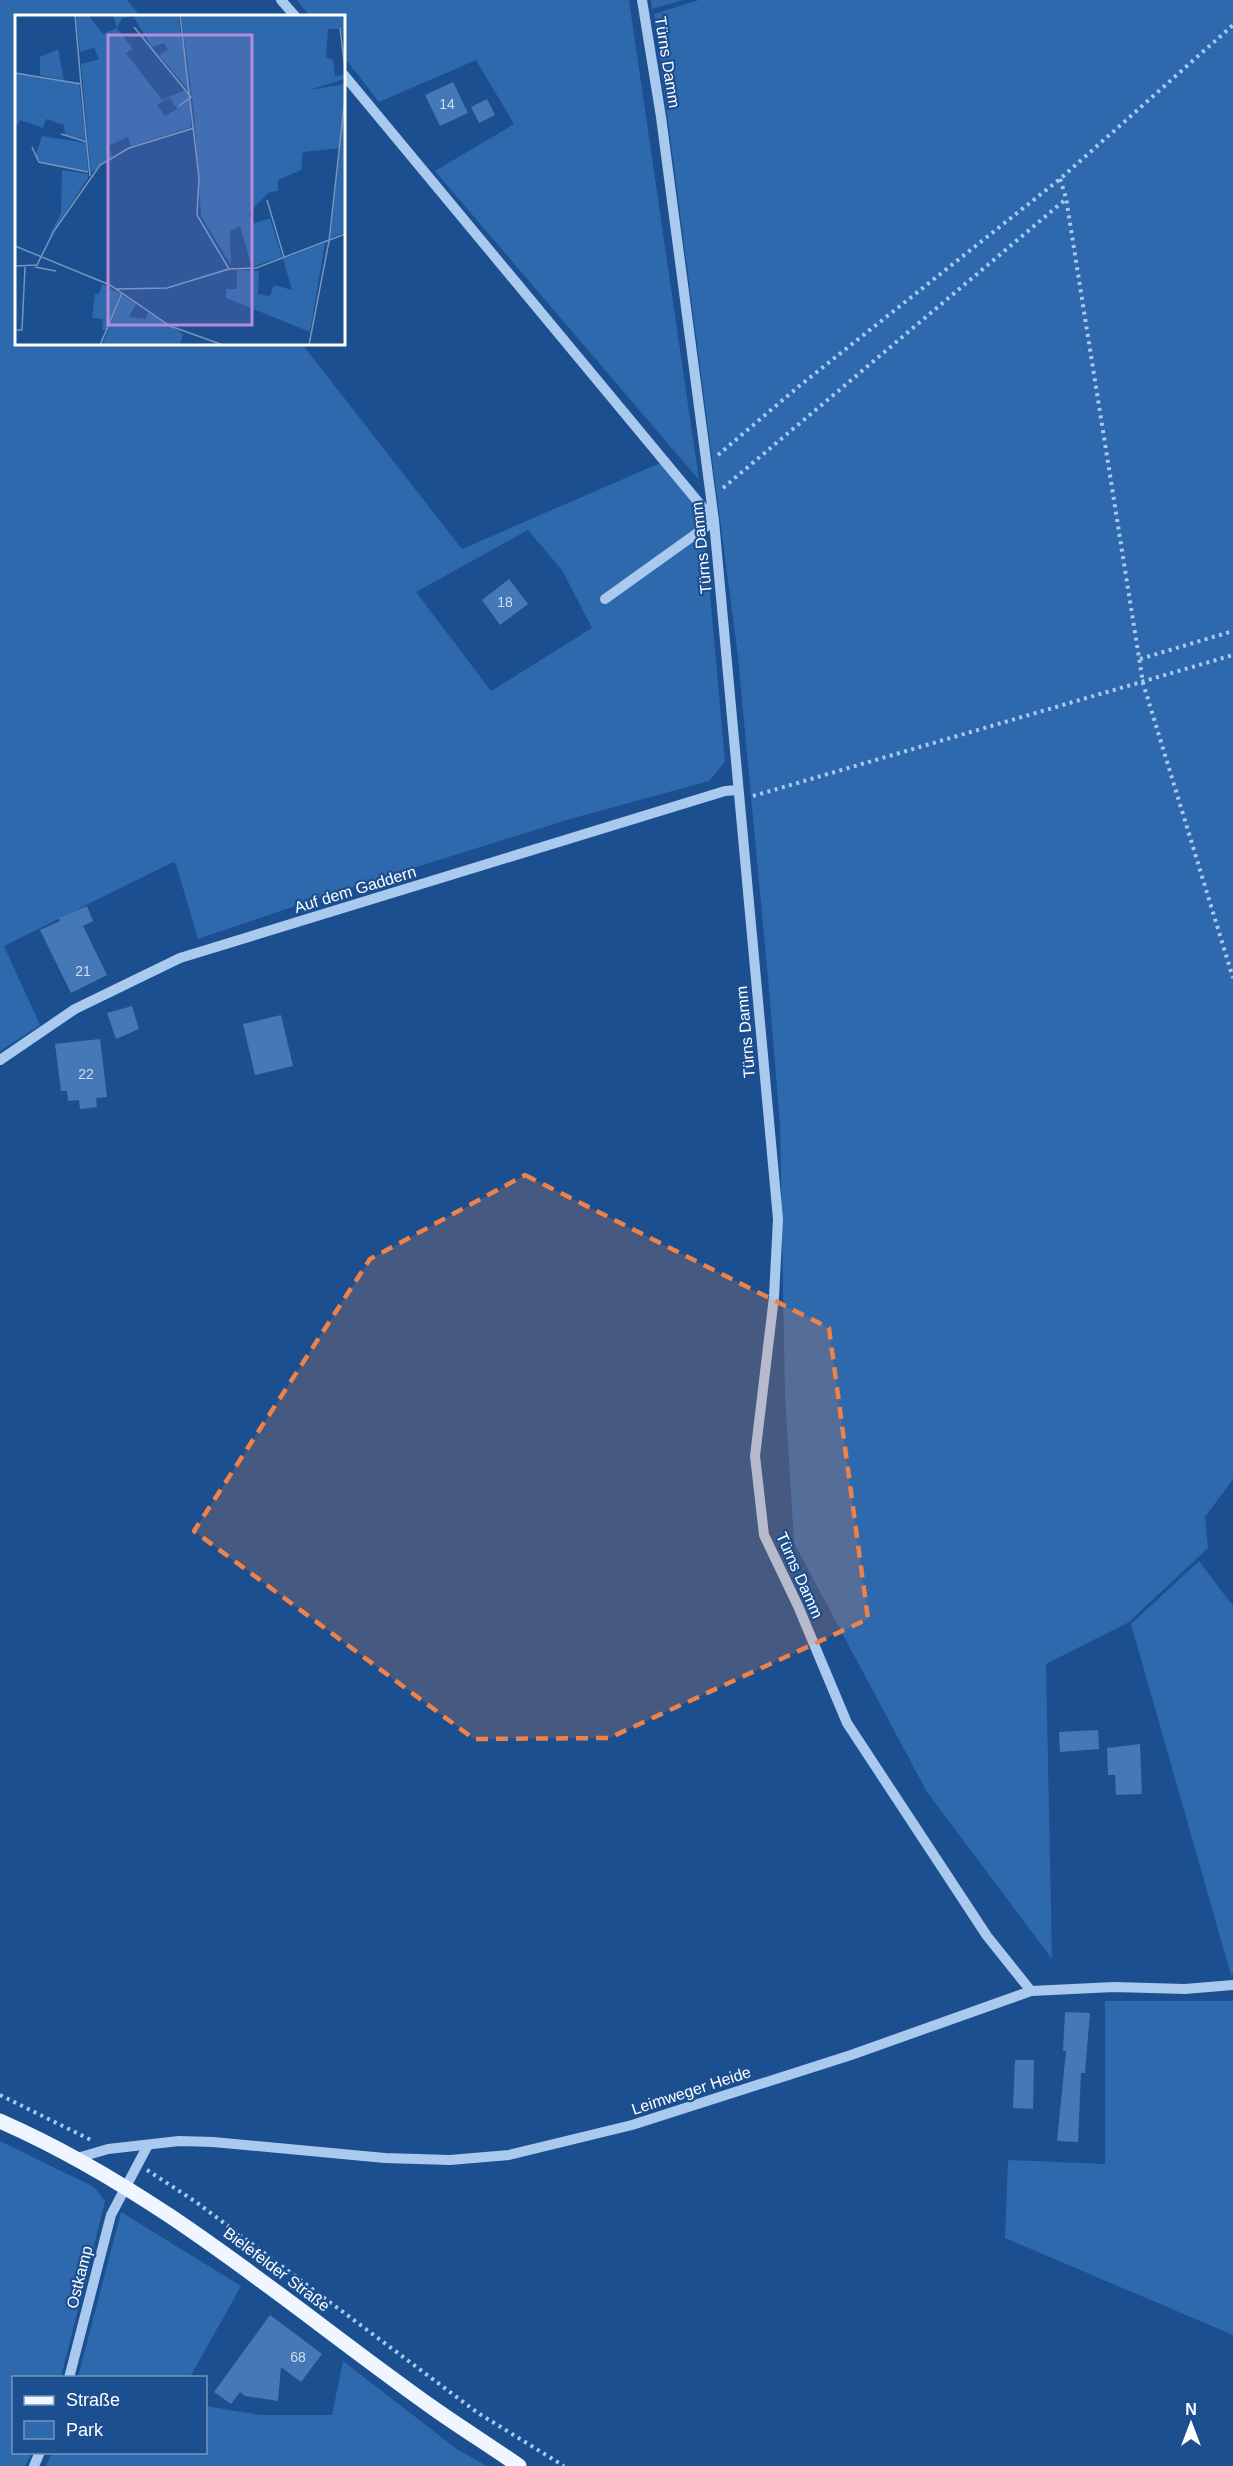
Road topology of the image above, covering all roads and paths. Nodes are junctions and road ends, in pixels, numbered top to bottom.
1 (281, 0) edge
2 (642, 0) edge
3 (294, 15) edge
4 (1233, 25) edge
5 (345, 76) edge
6 (1060, 179) junction
7 (1066, 198) junction
8 (707, 464) junction
9 (711, 498) junction
10 (714, 521) junction
11 (605, 599) dead end
12 (1233, 631) edge
13 (1233, 655) edge
14 (1140, 658) junction
15 (1143, 683) junction
16 (738, 795) junction
17 (1233, 978) edge
18 (0, 1060) edge
19 (1233, 1985) edge
20 (1031, 1991) junction
21 (0, 2095) edge
22 (0, 2121) edge
23 (148, 2145) junction
24 (108, 2149) junction
25 (74, 2159) junction
26 (137, 2163) junction
27 (124, 2187) junction
28 (70, 2376) edge
29 (519, 2466) edge
30 (564, 2466) edge

1 - 3 street
2 - 8 street, Türns Damm
4 - 6 path
5 - 10 street
6 - 7 path
6 - 8 path
7 - 9 path
7 - 14 path
8 - 9 street, Türns Damm
9 - 10 street, Türns Damm
10 - 11 street
10 - 16 street, Türns Damm
12 - 14 path
13 - 15 path
14 - 15 path
15 - 16 path
15 - 17 path
16 - 18 street, Auf dem Gaddern
16 - 20 street, Türns Damm
19 - 20 street, Leimweger Heide
20 - 23 street, Leimweger Heide
21 - 24 path
22 - 25 main road, Bielefelder Straße
23 - 24 street, Leimweger Heide
23 - 26 street
24 - 25 street, Leimweger Heide
25 - 27 main road, Bielefelder Straße
26 - 27 street
26 - 30 path
27 - 28 street, Ostkamp
27 - 29 main road, Bielefelder Straße

